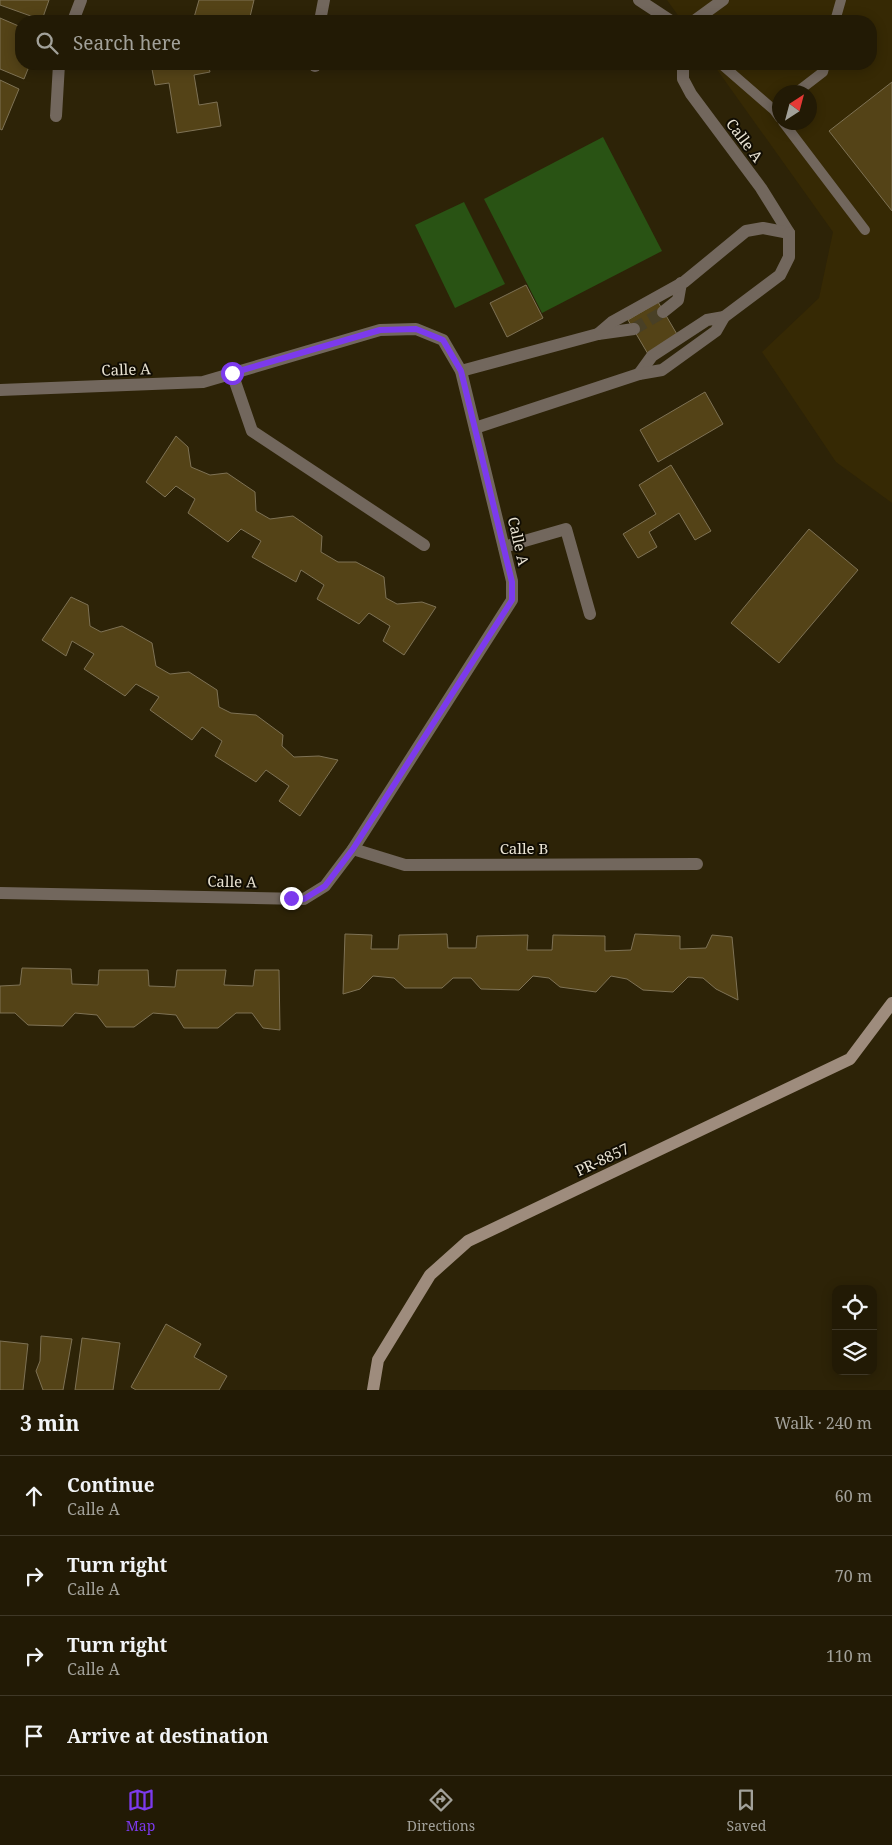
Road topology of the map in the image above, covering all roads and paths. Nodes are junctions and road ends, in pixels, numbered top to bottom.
1 (81, 0) edge
2 (324, 0) edge
3 (639, 0) edge
4 (723, 0) edge
5 (841, 0) edge
6 (75, 15) edge
7 (321, 15) edge
8 (661, 15) edge
9 (702, 15) edge
10 (837, 15) edge
11 (59, 70) edge
12 (683, 70) edge
13 (728, 70) edge
14 (824, 70) edge
15 (806, 85) edge
16 (772, 106) edge
17 (56, 116) dead end
18 (789, 130) edge
19 (866, 230) dead end
20 (789, 232) junction
21 (681, 283) junction
22 (663, 312) tunnel mouth
23 (634, 330) tunnel mouth
24 (598, 334) junction
25 (461, 371) junction
26 (232, 373) junction
27 (0, 390) edge
28 (474, 428) junction
29 (424, 545) dead end
30 (504, 547) junction
31 (590, 614) dead end
32 (353, 849) junction
33 (697, 864) dead end
34 (0, 892) edge
35 (892, 1003) edge
36 (372, 1390) edge

1 - 6 street
2 - 7 street
3 - 8 street
4 - 9 street
5 - 10 lane
11 - 17 street
12 - 20 street, Calle A
13 - 16 lane
14 - 15 lane
18 - 19 lane
20 - 21 street
20 - 28 street
21 - 22 street
21 - 24 street
23 - 24 street
24 - 25 street
25 - 26 street, Calle A
25 - 28 street, Calle A
26 - 27 street, Calle A
26 - 29 street
28 - 30 street, Calle A
30 - 31 street
30 - 32 street, Calle A
32 - 33 street, Calle B
32 - 34 street, Calle A
35 - 36 street, PR-8857

